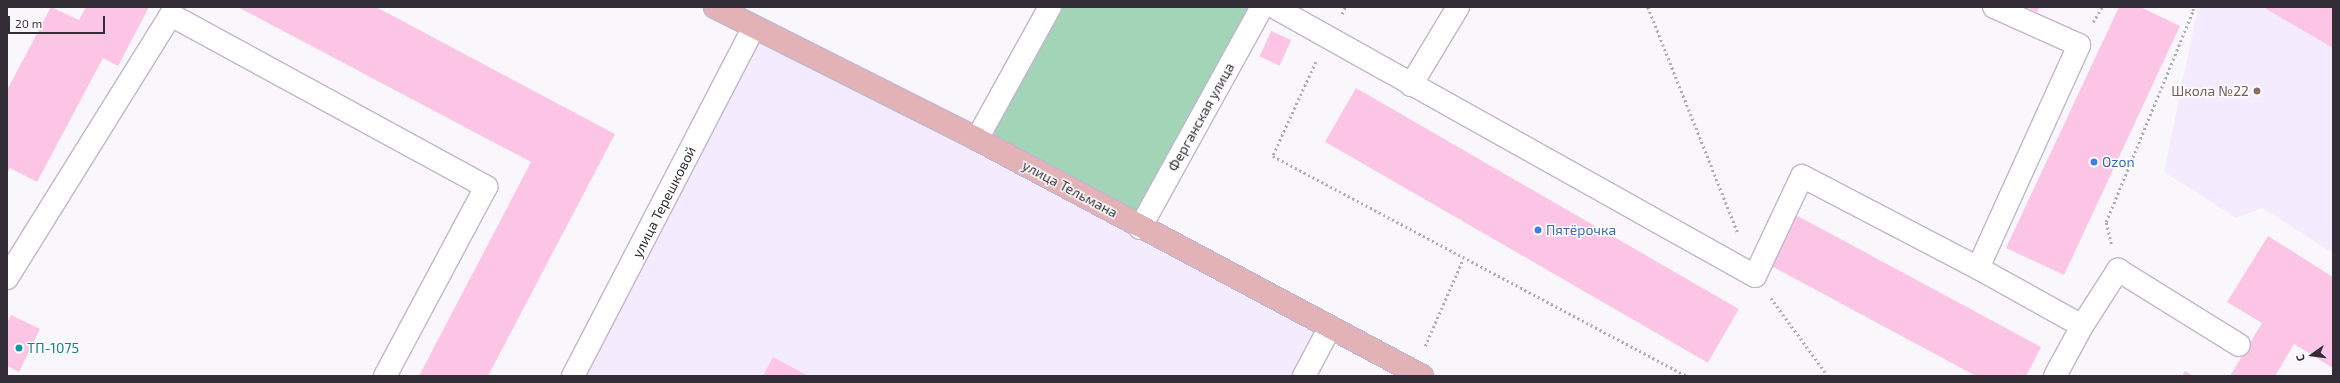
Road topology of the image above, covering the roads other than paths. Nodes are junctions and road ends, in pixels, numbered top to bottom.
1 (715, 7) edge
2 (1050, 7) edge
3 (1262, 7) edge
4 (1274, 7) edge
5 (1458, 7) edge
6 (1994, 7) edge
7 (754, 27) junction
8 (1411, 85) junction
9 (977, 139) junction
10 (1140, 228) junction
11 (1978, 268) junction
12 (7, 278) edge
13 (2082, 326) junction
14 (1330, 327) junction
15 (2239, 345) dead end
16 (1418, 374) edge
17 (385, 376) edge
18 (573, 376) edge
19 (1304, 376) edge
20 (2054, 376) edge

1 - 7 main road, улица Тельмана
2 - 9 street
3 - 10 street, Ферганская улица
4 - 8 street
5 - 8 street
6 - 11 street
7 - 9 main road, улица Тельмана
7 - 18 street, улица Терешковой
8 - 11 street
9 - 10 main road, улица Тельмана
10 - 14 main road, улица Тельмана
11 - 13 street
12 - 17 street
13 - 15 street
13 - 20 street
14 - 16 main road, улица Тельмана
14 - 19 street

